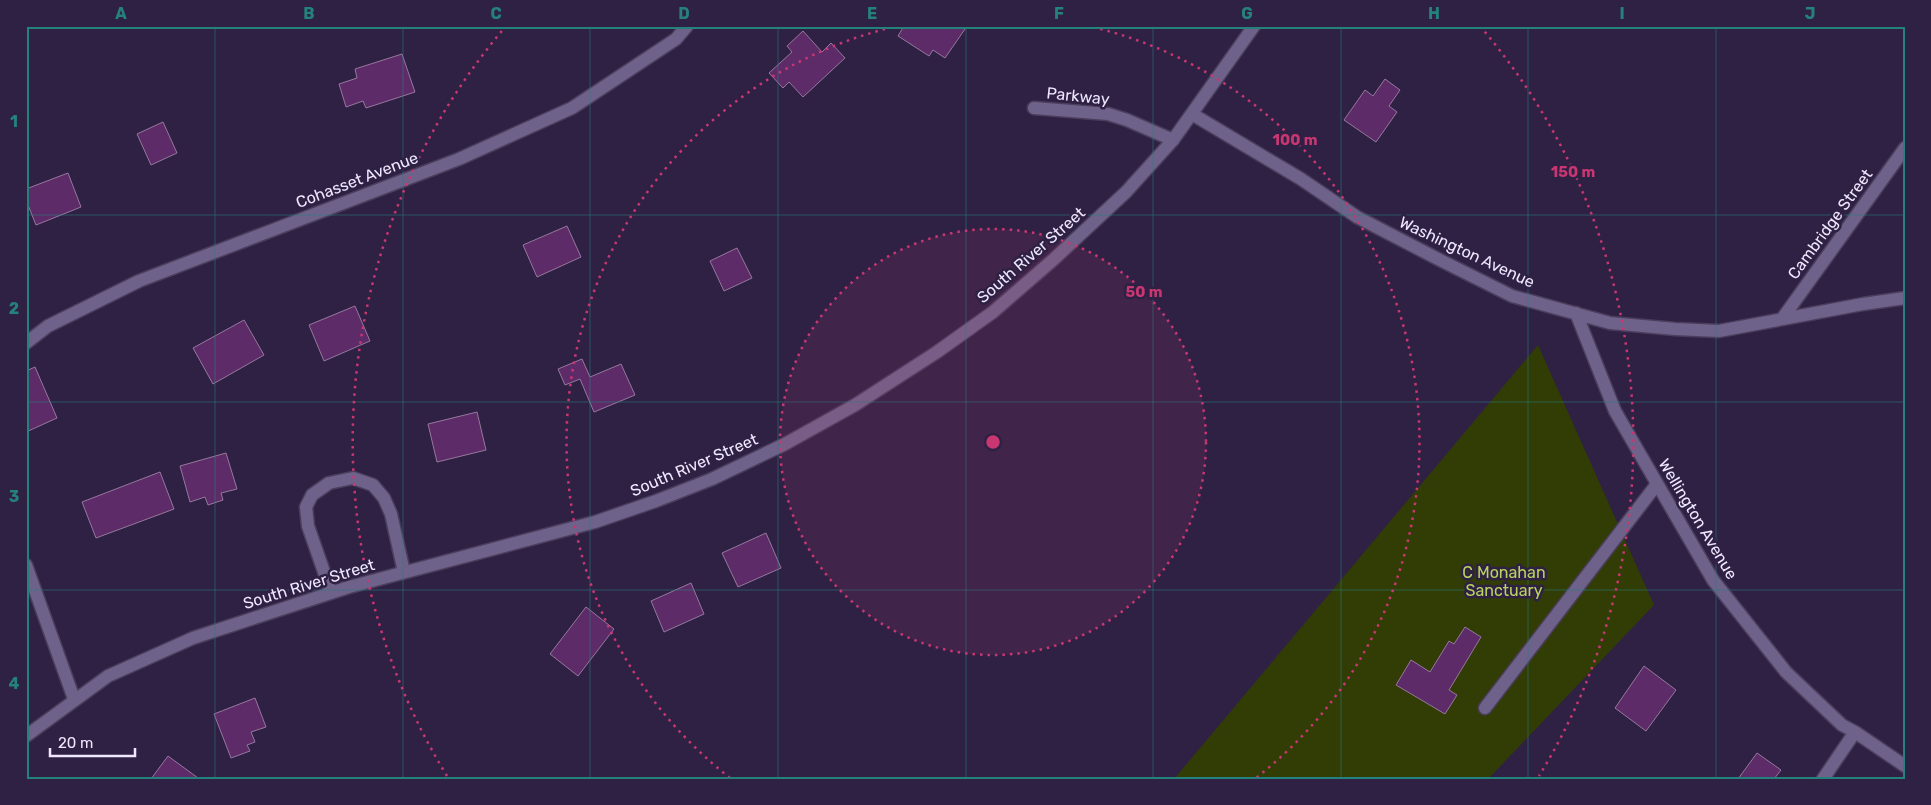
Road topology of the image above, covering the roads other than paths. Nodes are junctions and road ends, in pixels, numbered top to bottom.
1 (687, 26) edge
2 (1254, 26) edge
3 (1034, 108) dead end
4 (1192, 114) junction
5 (1174, 140) junction
6 (1905, 148) edge
7 (1905, 298) edge
8 (1576, 313) junction
9 (1782, 319) junction
10 (26, 342) edge
11 (1657, 484) junction
12 (26, 565) edge
13 (404, 572) junction
14 (331, 592) junction
15 (74, 699) junction
16 (1485, 708) dead end
17 (1855, 732) junction
18 (26, 736) edge
19 (1905, 766) edge
20 (1823, 779) edge

1 - 10 street, Cohasset Avenue
2 - 4 street, South River Street
3 - 5 street, Parkway
4 - 5 street, South River Street
4 - 8 street, Washington Avenue
5 - 13 street, South River Street
6 - 9 street, Cambridge Street
7 - 9 street, Washington Avenue
8 - 9 street, Washington Avenue
8 - 11 street, Wellington Avenue
11 - 16 street
11 - 17 street, Wellington Avenue
12 - 15 street
13 - 14 street, South River Street
13 - 14 street
14 - 15 street, South River Street
15 - 18 street, South River Street
17 - 19 street, Wellington Avenue
17 - 20 street

